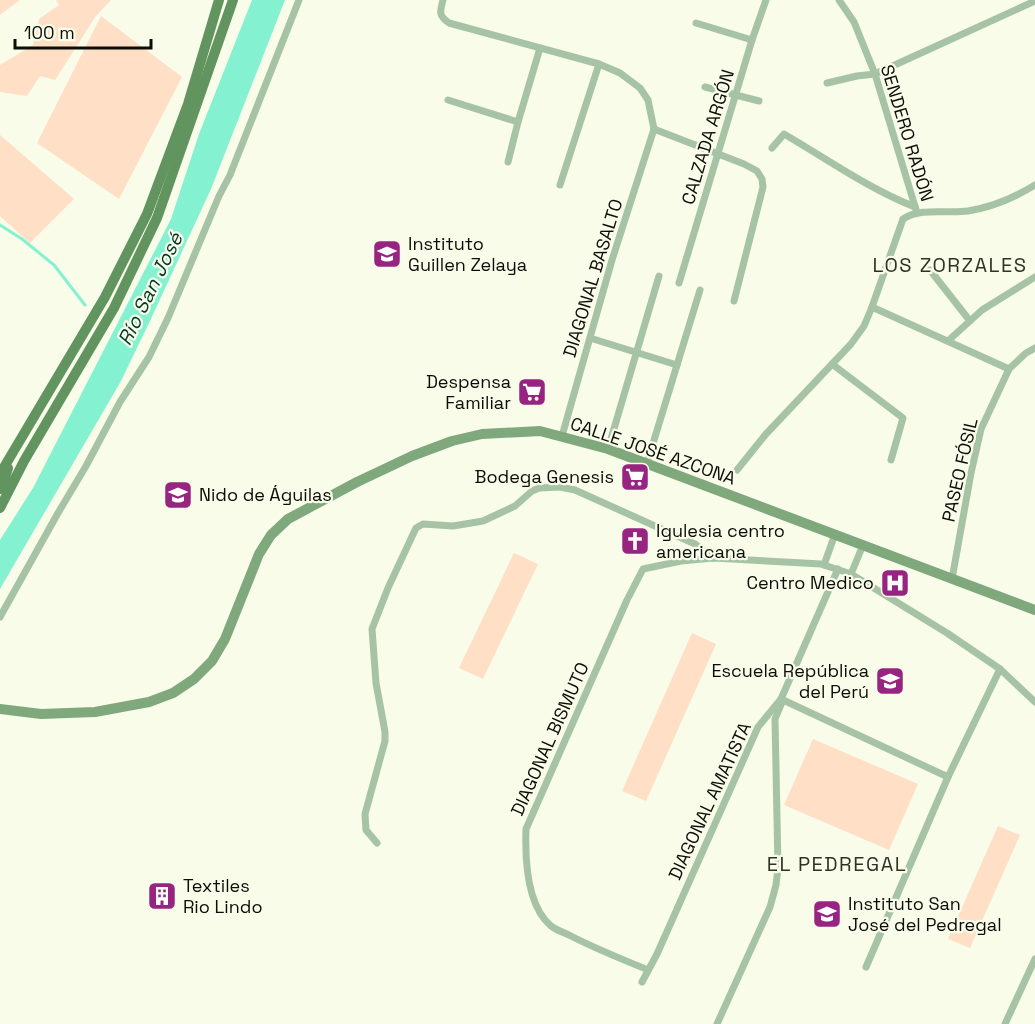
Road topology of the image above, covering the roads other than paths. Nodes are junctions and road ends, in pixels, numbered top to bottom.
1 (219, 0) edge
2 (233, 0) edge
3 (299, 0) edge
4 (443, 0) edge
5 (839, 0) edge
6 (763, 1) edge
7 (1035, 1) edge
8 (696, 23) dead end
9 (752, 40) junction
10 (540, 48) junction
11 (599, 64) junction
12 (874, 74) junction
13 (827, 82) dead end
14 (705, 87) dead end
15 (736, 95) junction
16 (448, 100) dead end
17 (759, 101) dead end
18 (518, 122) junction
19 (654, 129) junction
20 (772, 148) dead end
21 (718, 154) junction
22 (508, 162) dead end
23 (560, 185) dead end
24 (1035, 185) edge
25 (916, 210) junction
26 (930, 270) dead end
27 (659, 276) dead end
28 (1035, 277) edge
29 (679, 283) dead end
30 (700, 290) dead end
31 (734, 301) dead end
32 (872, 307) junction
33 (970, 321) junction
34 (590, 338) junction
35 (949, 340) junction
36 (1035, 348) edge
37 (636, 352) junction
38 (832, 364) junction
39 (677, 365) junction
40 (1009, 369) junction
41 (562, 436) junction
42 (608, 449) junction
43 (891, 460) dead end
44 (24, 461) junction
45 (647, 463) junction
46 (737, 470) dead end
47 (1, 481) edge
48 (0, 508) edge
49 (835, 534) junction
50 (863, 545) junction
51 (713, 558) junction
52 (824, 565) junction
53 (838, 569) junction
54 (851, 574) junction
55 (952, 579) junction
56 (1035, 610) edge
57 (0, 617) edge
58 (1000, 669) junction
59 (782, 699) junction
60 (1035, 702) edge
61 (1, 708) edge
62 (948, 777) junction
63 (377, 843) dead end
64 (1035, 959) edge
65 (866, 967) dead end
66 (648, 970) junction
67 (642, 981) dead end
68 (717, 1024) edge
69 (1005, 1024) edge

1 - 47 main road
2 - 44 main road
3 - 57 street
4 - 10 street
5 - 12 street, SENDERO RADÓN
6 - 9 street, CALZADA ARGÓN
7 - 12 street
8 - 9 street
9 - 15 street, CALZADA ARGÓN
10 - 11 street
10 - 18 street
11 - 19 street
11 - 23 street
12 - 13 street
12 - 25 street, SENDERO RADÓN
14 - 15 street
15 - 17 street
15 - 21 street, CALZADA ARGÓN
16 - 18 street
18 - 22 street
19 - 21 street
19 - 34 street, DIAGONAL BASALTO
20 - 25 street
21 - 29 street, CALZADA ARGÓN
21 - 31 street
24 - 25 street
25 - 32 street, SENDERO RADÓN
26 - 33 street
27 - 37 street
28 - 33 street
30 - 39 street
32 - 35 street
32 - 38 street, SENDERO RADÓN
33 - 35 street
34 - 37 street
34 - 41 street, DIAGONAL BASALTO
35 - 40 street
36 - 40 street, PASEO FÓSIL
37 - 39 street
37 - 42 street
38 - 43 street
38 - 46 street, SENDERO RADÓN
39 - 45 street
40 - 55 street, PASEO FÓSIL
41 - 42 main road, CALLE JOSÉ AZCONA
41 - 61 main road, CALLE JOSÉ AZCONA
42 - 45 main road, CALLE JOSÉ AZCONA
44 - 47 main road
44 - 48 main road
45 - 49 main road, CALLE JOSÉ AZCONA
49 - 50 main road, CALLE JOSÉ AZCONA
49 - 52 street
50 - 54 street
50 - 55 main road, CALLE JOSÉ AZCONA
51 - 52 street
51 - 63 street
51 - 66 street, DIAGONAL BISMUTO
52 - 53 street
53 - 54 street
53 - 59 street, DIAGONAL AMATISTA
54 - 58 street
55 - 56 main road, CALLE JOSÉ AZCONA
58 - 60 street
58 - 62 street
59 - 62 street
59 - 66 street, DIAGONAL AMATISTA
59 - 68 street
62 - 65 street
64 - 69 street
66 - 67 street, DIAGONAL AMATISTA

